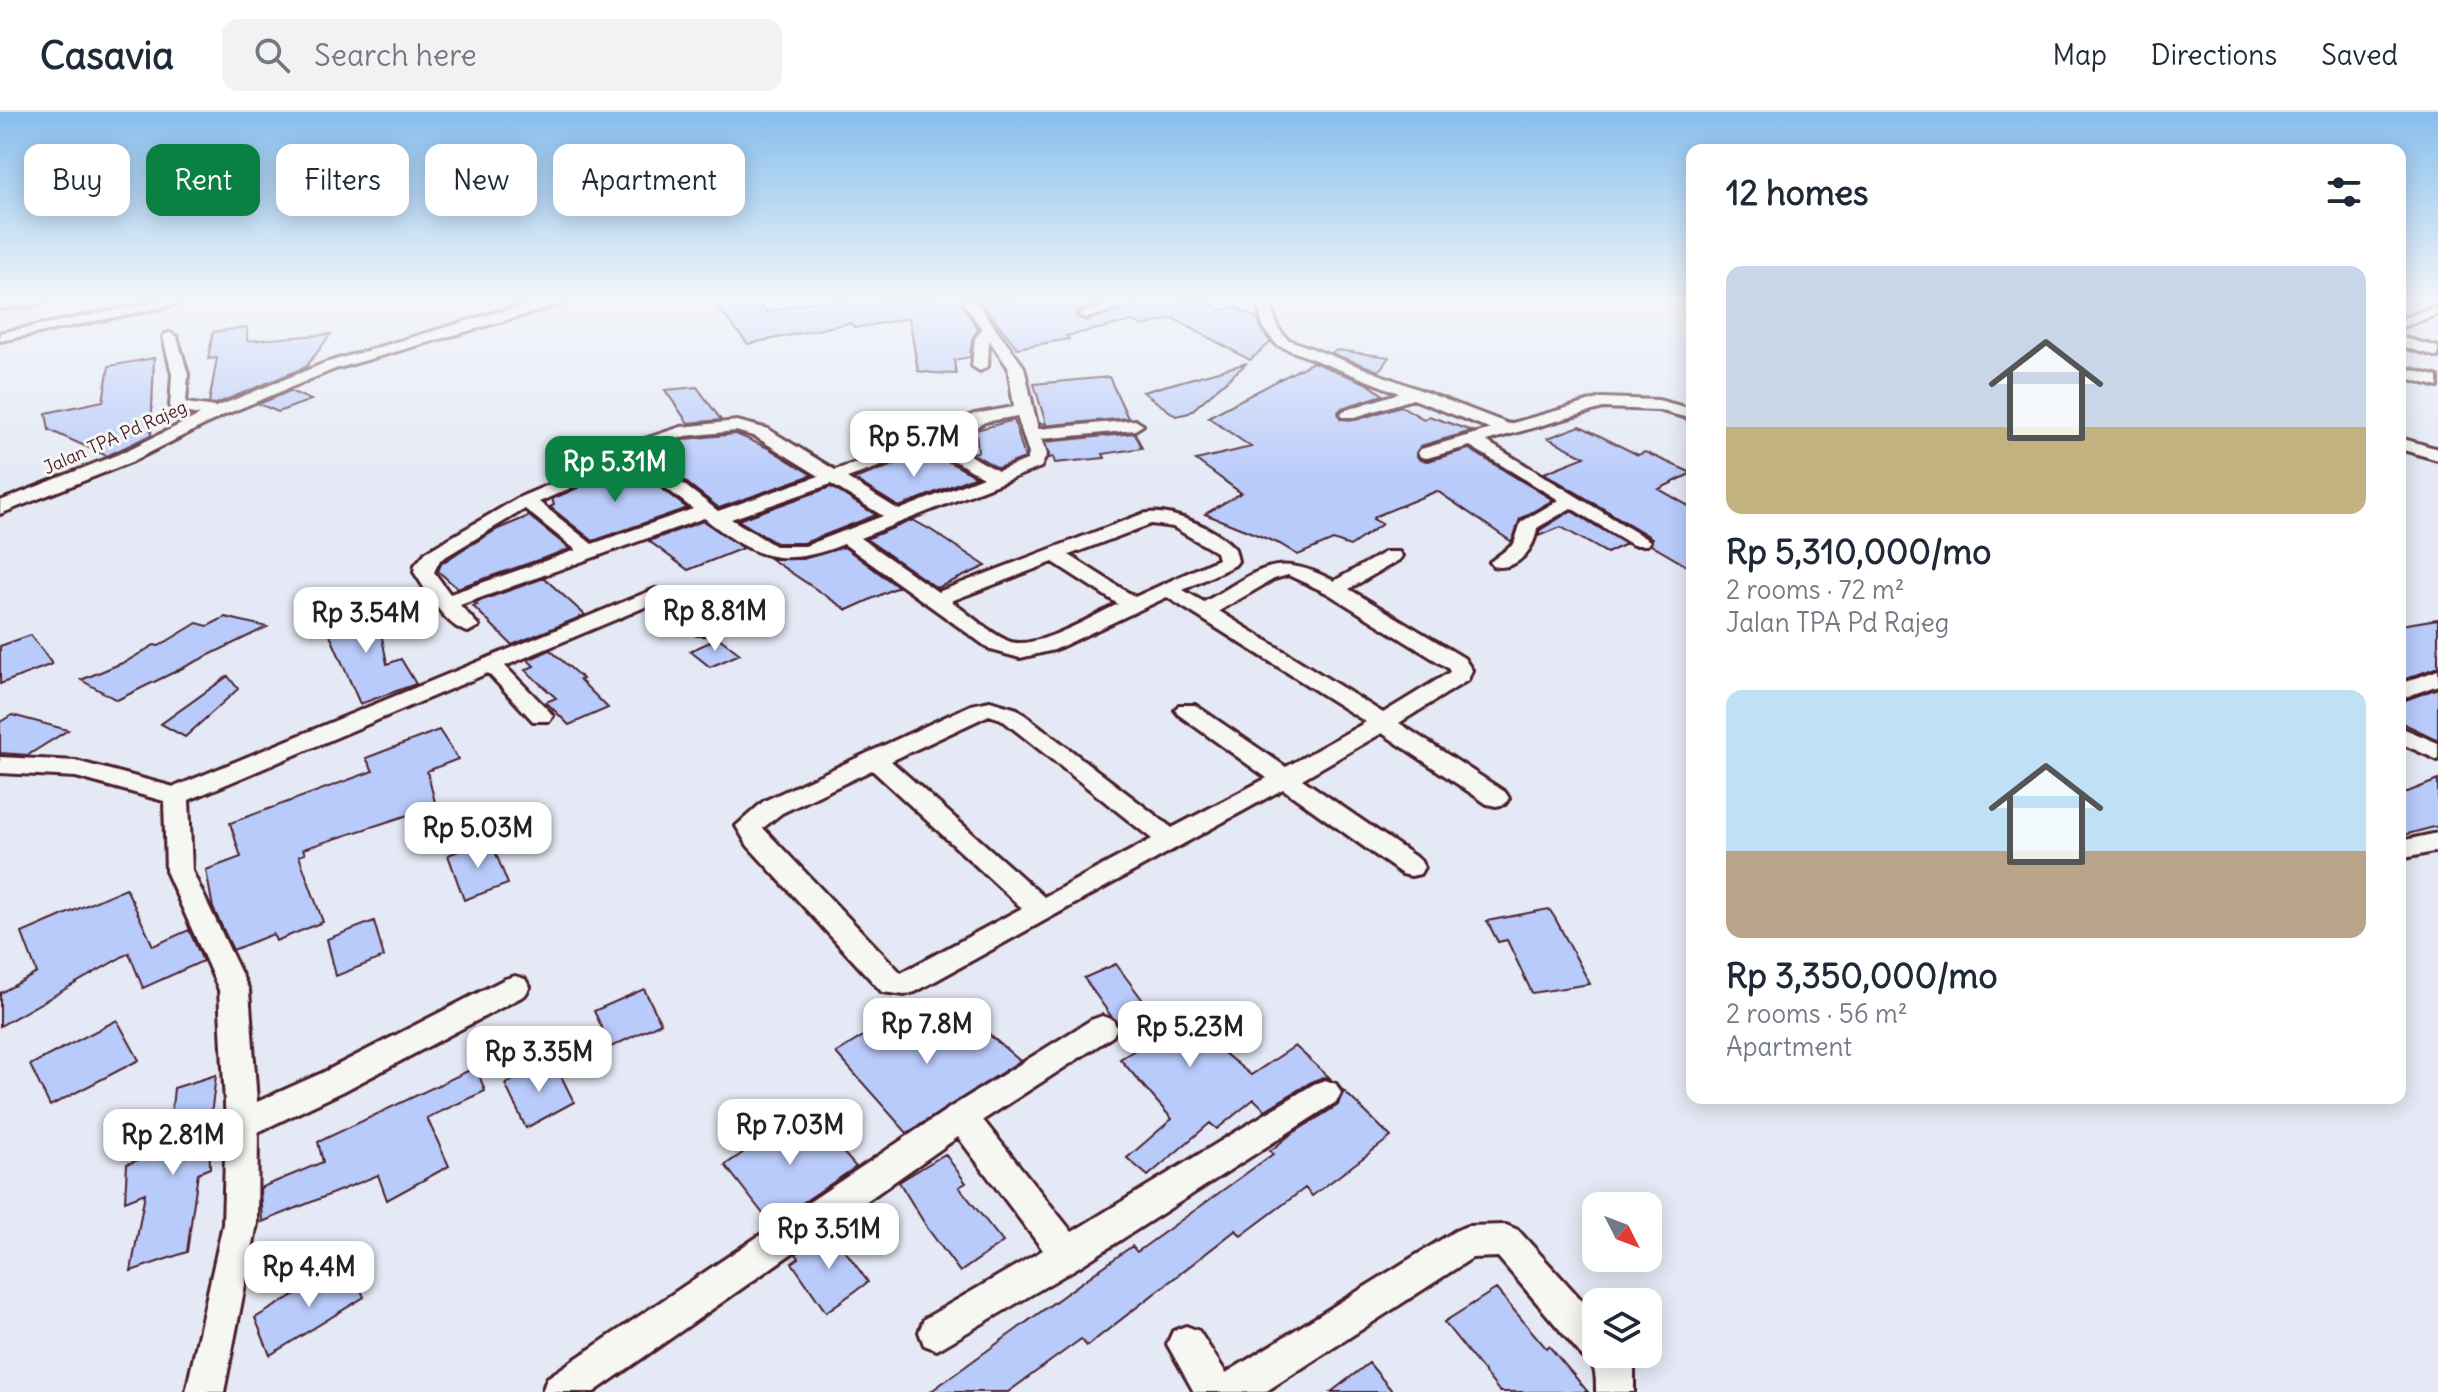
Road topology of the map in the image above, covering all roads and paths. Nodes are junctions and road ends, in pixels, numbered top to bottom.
1 (176, 361) edge
2 (346, 361) edge
3 (980, 361) edge
4 (1012, 361) edge
5 (1328, 361) edge
6 (980, 366) dead end
7 (2406, 373) edge
8 (2438, 382) edge
9 (1412, 394) junction
10 (1023, 410) junction
11 (218, 412) junction
12 (1686, 412) edge
13 (1349, 414) dead end
14 (1135, 425) dead end
15 (1508, 430) junction
16 (1033, 435) junction
17 (1472, 440) junction
18 (933, 442) junction
19 (2406, 445) edge
20 (1427, 453) dead end
21 (633, 454) junction
22 (2438, 455) edge
23 (833, 477) junction
24 (999, 479) junction
25 (526, 501) junction
26 (1572, 501) junction
27 (0, 508) edge
28 (712, 514) junction
29 (899, 518) junction
30 (847, 538) junction
31 (1640, 541) dead end
32 (590, 552) junction
33 (1052, 553) junction
34 (1392, 556) dead end
35 (1500, 562) dead end
36 (1168, 589) junction
37 (1334, 589) junction
38 (936, 600) junction
39 (446, 603) junction
40 (1134, 605) junction
41 (1206, 610) junction
42 (468, 626) dead end
43 (705, 629) dead end
44 (490, 663) junction
45 (2438, 677) edge
46 (2406, 690) edge
47 (1187, 710) dead end
48 (541, 716) dead end
49 (1385, 724) junction
50 (2406, 737) edge
51 (2438, 752) edge
52 (874, 759) junction
53 (0, 765) edge
54 (1285, 778) junction
55 (176, 796) junction
56 (1496, 798) dead end
57 (1171, 840) junction
58 (2438, 842) edge
59 (2406, 849) edge
60 (1411, 867) dead end
61 (1041, 910) junction
62 (515, 987) dead end
63 (1102, 1028) dead end
64 (1325, 1093) dead end
65 (962, 1117) junction
66 (242, 1124) junction
67 (1068, 1254) junction
68 (1582, 1328) edge
69 (937, 1332) dead end
70 (1186, 1344) dead end
71 (1615, 1368) edge
72 (205, 1392) edge
73 (561, 1392) edge
74 (1216, 1392) edge
75 (1231, 1392) edge
76 (1615, 1392) edge

1 - 11 street
2 - 11 street, Jalan TPA Pd Rajeg
3 - 6 street
4 - 10 street
5 - 9 street
7 - 8 street
9 - 13 street
9 - 15 street
10 - 16 street
10 - 18 street
11 - 27 street, Jalan TPA Pd Rajeg
12 - 15 street
14 - 16 street
15 - 17 street
16 - 24 street
17 - 20 street
17 - 26 street
18 - 23 street
18 - 24 street
19 - 22 street
21 - 23 street
21 - 25 street
21 - 28 street
23 - 28 street
23 - 29 street
24 - 29 street
25 - 32 street
25 - 39 street
26 - 31 street
26 - 35 street
28 - 30 street
28 - 32 street
29 - 30 street
30 - 38 street
32 - 39 street
33 - 36 street
33 - 38 street
33 - 40 street
34 - 37 street
36 - 40 street
36 - 41 street
37 - 41 street
37 - 49 street
38 - 40 street
39 - 42 street
41 - 49 street
43 - 44 street
44 - 48 street
44 - 55 street
45 - 46 street
47 - 54 street
49 - 54 street
49 - 56 street
50 - 51 street
52 - 57 street
52 - 61 street
52 - 61 street
53 - 55 street
54 - 57 street
54 - 60 street
55 - 66 street
57 - 61 street
58 - 59 street
62 - 66 street
63 - 65 street
64 - 67 street
65 - 67 street
65 - 73 street
66 - 72 street
67 - 69 street
68 - 75 street
70 - 74 street
71 - 76 street

